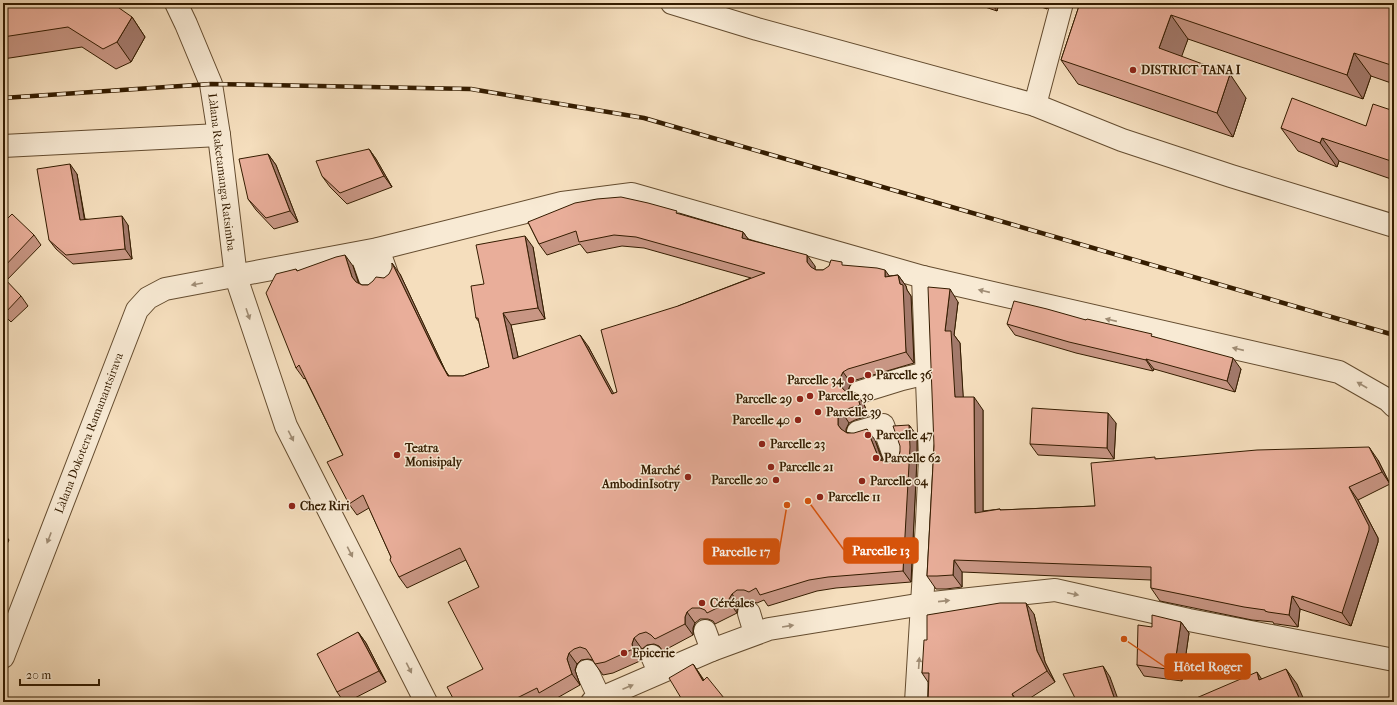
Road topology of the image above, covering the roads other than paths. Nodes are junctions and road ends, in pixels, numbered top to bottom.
1 (176, 3) edge
2 (672, 3) edge
3 (1062, 3) edge
4 (184, 13) edge
5 (1035, 105) junction
6 (219, 135) junction
7 (3, 146) edge
8 (1394, 226) edge
9 (370, 251) junction
10 (236, 277) junction
11 (923, 277) junction
12 (380, 280) edge
13 (927, 374) junction
14 (860, 392) dead end
15 (1394, 406) edge
16 (858, 432) edge
17 (930, 458) junction
18 (923, 604) junction
19 (3, 657) edge
20 (1394, 660) edge
21 (581, 673) dead end
22 (593, 701) edge
23 (426, 702) edge
24 (916, 702) edge

1 - 4 street, Làlana Raketamanga Ratsimba
2 - 5 street
3 - 5 street
4 - 6 street, Làlana Raketamanga Ratsimba
5 - 8 street
6 - 7 street
6 - 10 street, Làlana Raketamanga Ratsimba
9 - 10 street, Làlana Dokotera Ramanantsirava
9 - 11 street, Làlana Dokotera Ramanantsirava
9 - 12 street
10 -> 19 street, Làlana Dokotera Ramanantsirava
10 -> 23 street, Làlana Raketamanga Ratsimba
11 - 13 street
15 -> 11 street, Làlana Dokotera Ramanantsirava
13 - 14 street
13 - 17 street
16 - 17 street
17 - 18 street
18 -> 20 street
22 -> 18 street
24 -> 18 street
21 - 22 street

